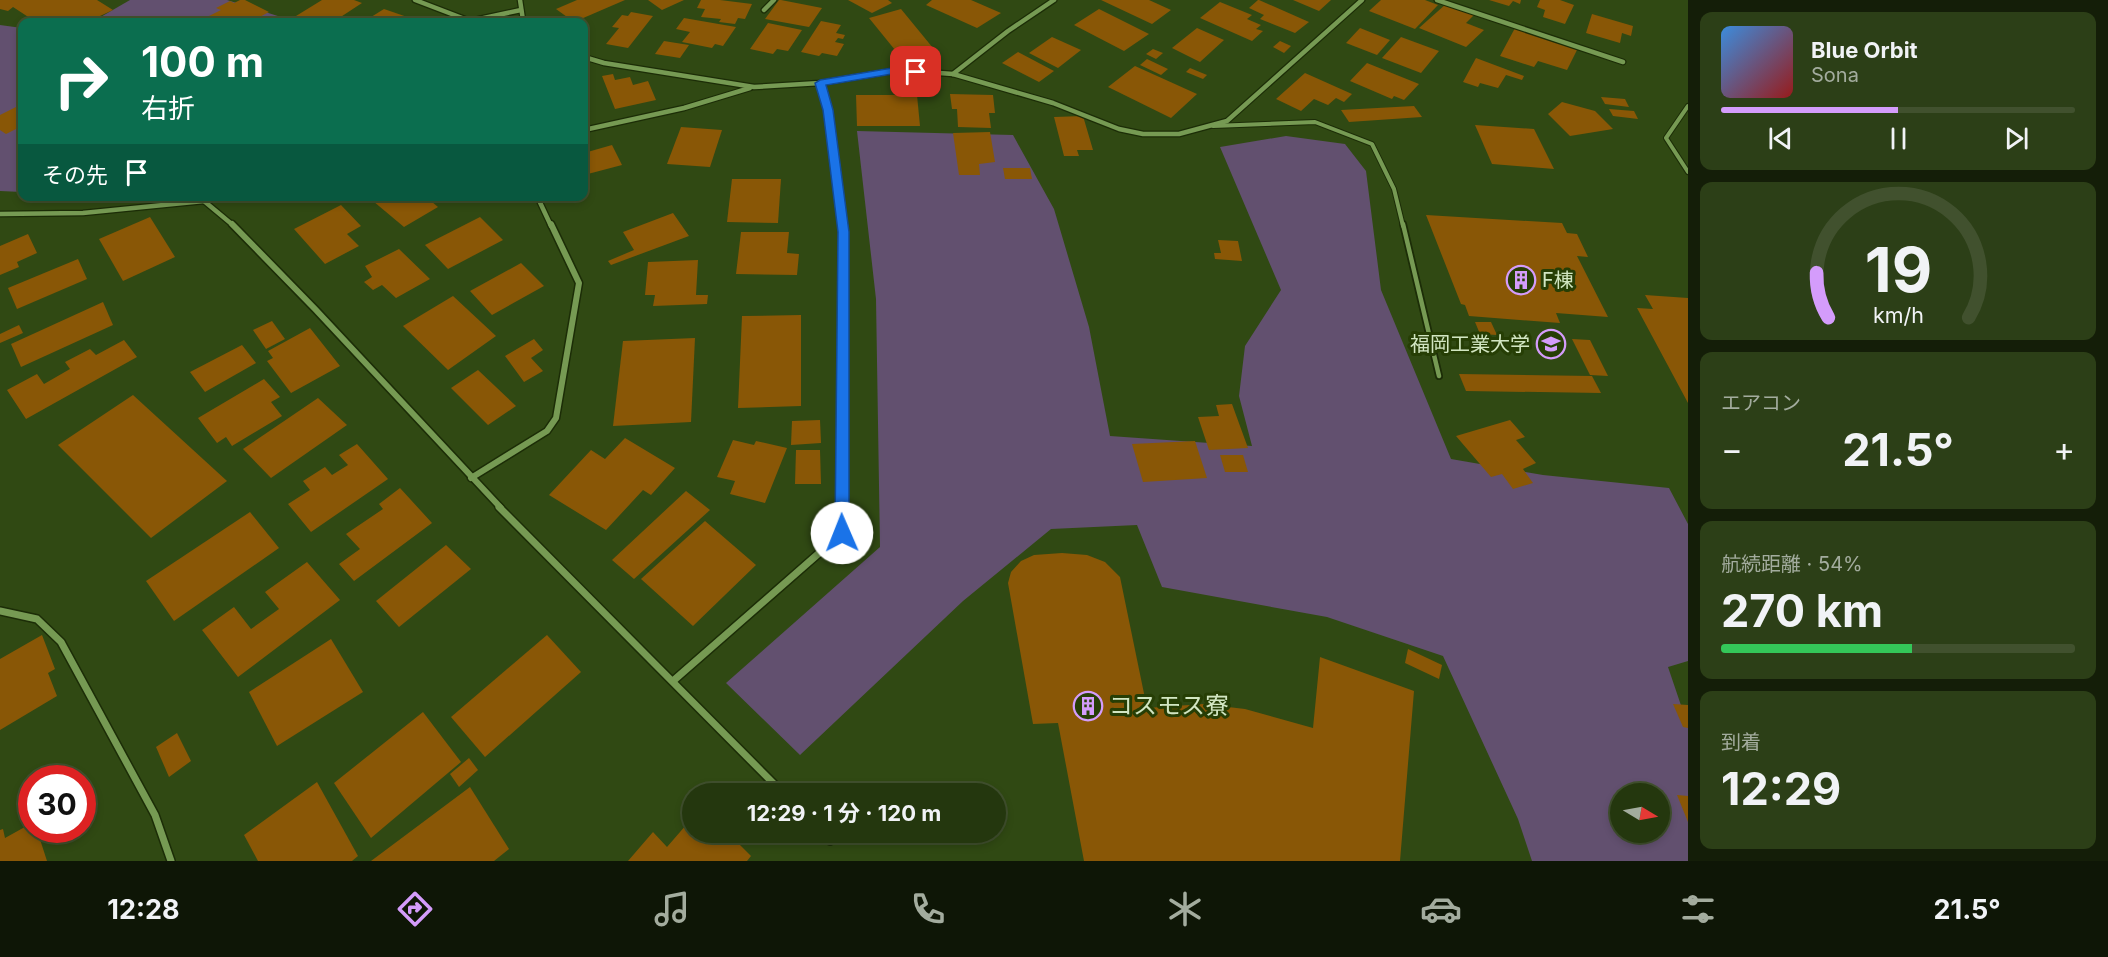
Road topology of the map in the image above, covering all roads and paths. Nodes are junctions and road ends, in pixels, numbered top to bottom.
1 (414, 0) edge
2 (520, 0) edge
3 (774, 0) edge
4 (1054, 0) edge
5 (1362, 0) edge
6 (1437, 0) edge
7 (1443, 1) edge
8 (521, 10) junction
9 (764, 10) dead end
10 (462, 18) edge
11 (484, 18) edge
12 (524, 18) edge
13 (588, 58) edge
14 (1623, 62) dead end
15 (953, 74) junction
16 (820, 83) junction
17 (754, 87) junction
18 (1688, 106) edge
19 (1210, 126) junction
20 (588, 129) edge
21 (1688, 172) edge
22 (204, 201) joint
23 (539, 201) edge
24 (0, 214) edge
25 (1439, 376) dead end
26 (471, 478) junction
27 (0, 611) edge
28 (673, 681) junction
29 (773, 783) edge
30 (171, 861) edge

1 - 10 street
2 - 8 street
3 - 9 street
4 - 15 street
5 - 19 street
6 - 7 street
7 - 14 street
8 - 11 street
8 - 12 street
13 - 17 street
15 - 16 street
15 - 19 street
16 - 17 street
16 - 28 street
17 - 20 street
18 - 21 lane
19 - 25 lane
22 - 24 street
22 - 26 street
23 - 26 street
26 - 28 street
27 - 30 street
28 - 29 street

